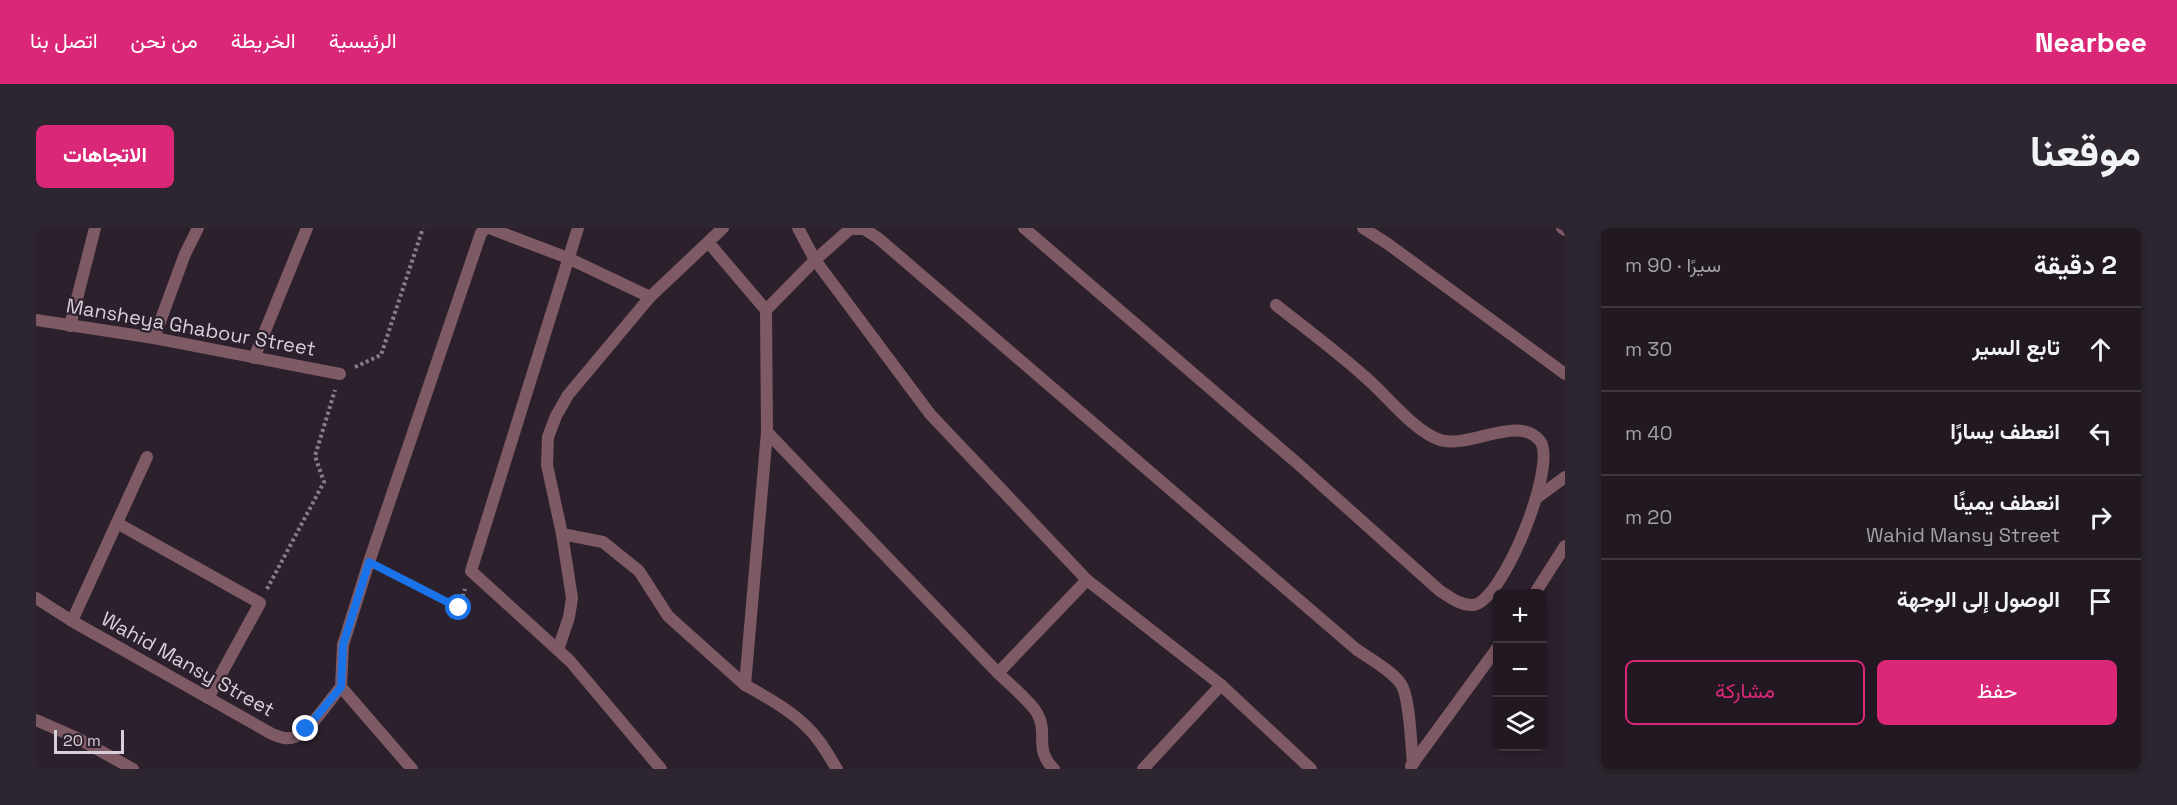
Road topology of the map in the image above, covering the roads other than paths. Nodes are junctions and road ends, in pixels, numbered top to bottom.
1 (95, 228) edge
2 (198, 228) edge
3 (307, 228) edge
4 (578, 228) edge
5 (723, 228) edge
6 (798, 228) edge
7 (1024, 228) edge
8 (1363, 228) edge
9 (708, 242) junction
10 (568, 258) junction
11 (815, 260) junction
12 (650, 297) junction
13 (1276, 305) dead end
14 (766, 310) junction
15 (36, 320) edge
16 (70, 326) junction
17 (154, 338) junction
18 (254, 358) junction
19 (340, 374) road end
20 (1565, 374) edge
21 (767, 432) junction
22 (147, 457) dead end
23 (1565, 477) edge
24 (1538, 497) junction
25 (117, 523) junction
26 (562, 534) junction
27 (1565, 546) edge
28 (1087, 580) junction
29 (1538, 589) edge
30 (36, 598) edge
31 (72, 621) junction
32 (558, 650) junction
33 (1493, 653) edge
34 (998, 673) junction
35 (745, 685) junction
36 (1221, 685) junction
37 (341, 687) junction
38 (207, 698) junction
39 (36, 720) edge
40 (1411, 766) edge
41 (1306, 768) edge
42 (133, 769) edge
43 (412, 769) edge
44 (661, 769) edge
45 (837, 769) edge
46 (1054, 769) edge
47 (1143, 769) edge

1 - 16 street
2 - 17 street
3 - 18 street
4 - 10 street
5 - 9 street
6 - 11 street
7 - 24 street
8 - 20 street
9 - 12 street
9 - 14 street
10 - 12 street
10 - 32 street
10 - 37 street
11 - 14 street
11 - 28 street
11 - 40 street
12 - 26 street
13 - 24 street
14 - 21 street
15 - 16 street, Mansheya Ghabour Street
16 - 17 street, Mansheya Ghabour Street
17 - 18 street, Mansheya Ghabour Street
18 - 19 street, Mansheya Ghabour Street
21 - 34 street
21 - 35 street
22 - 25 street
23 - 24 street
25 - 31 street
25 - 38 street
26 - 32 street
26 - 35 street
27 - 29 street
28 - 34 street
28 - 36 street
30 - 31 street, Wahid Mansy Street
31 - 38 street, Wahid Mansy Street
32 - 44 street
33 - 40 street
34 - 46 street
35 - 45 street
36 - 41 street
36 - 47 street
37 - 38 street, Wahid Mansy Street
37 - 43 street
39 - 42 street

